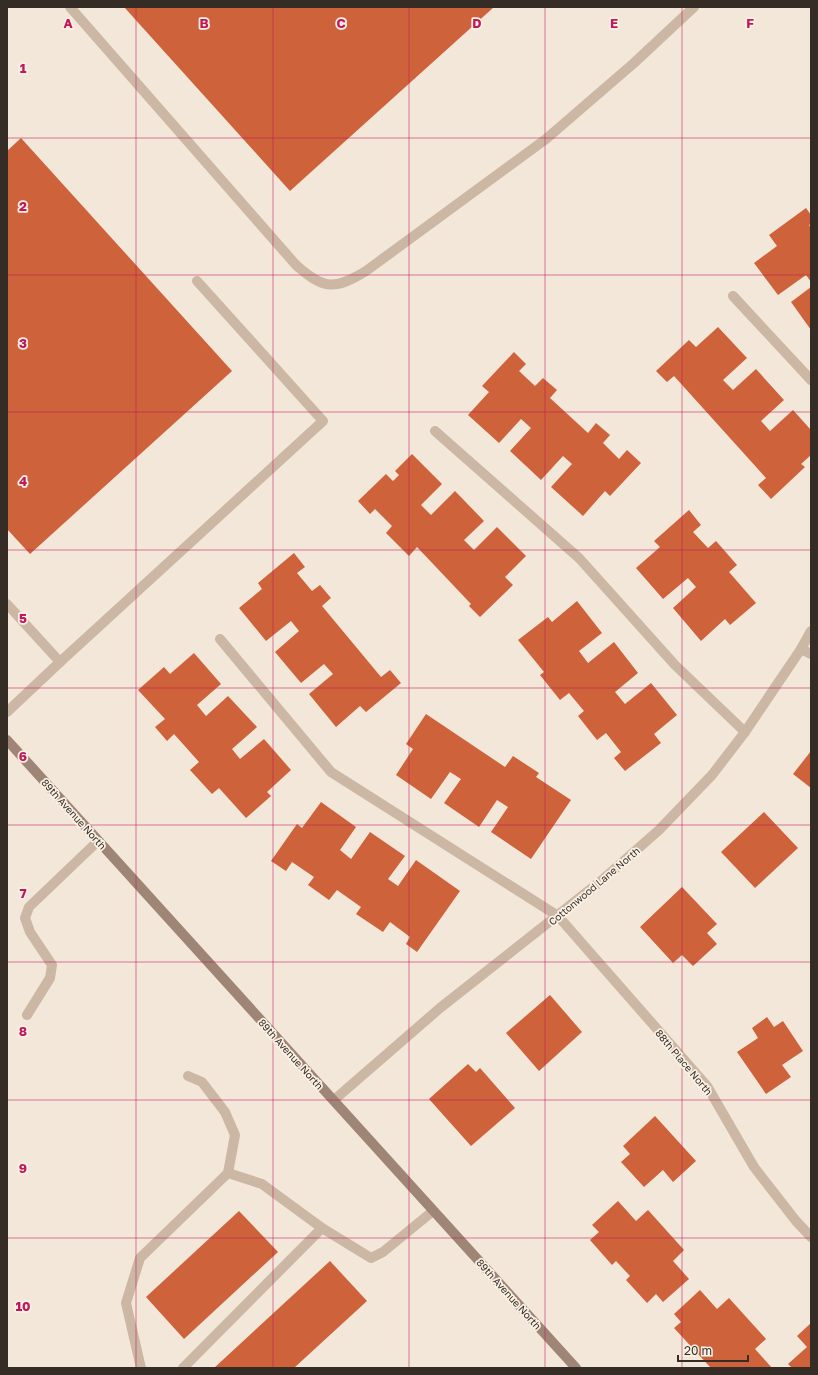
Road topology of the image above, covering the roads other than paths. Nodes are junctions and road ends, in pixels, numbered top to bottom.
1 (70, 7) edge
2 (694, 7) edge
3 (197, 281) dead end
4 (733, 296) dead end
5 (811, 380) edge
6 (435, 431) dead end
7 (7, 604) edge
8 (811, 631) edge
9 (220, 639) dead end
10 (806, 652) edge
11 (60, 662) junction
12 (7, 712) edge
13 (745, 732) junction
14 (7, 740) edge
15 (98, 841) junction
16 (558, 916) junction
17 (27, 1015) dead end
18 (188, 1076) dead end
19 (334, 1100) junction
20 (228, 1173) junction
21 (433, 1211) junction
22 (322, 1228) junction
23 (811, 1237) edge
24 (141, 1368) edge
25 (183, 1368) edge
26 (576, 1368) edge

1 - 2 street
3 - 11 street
4 - 5 street
6 - 13 street
7 - 11 street
8 - 10 street, Cottonwood Lane North
9 - 16 street, 88th Place North
10 - 13 street, Cottonwood Lane North
11 - 12 street
13 - 16 street, Cottonwood Lane North
14 - 15 street, 89th Avenue North
15 - 17 street
15 - 19 street, 89th Avenue North
16 - 19 street, Cottonwood Lane North
16 - 23 street, 88th Place North
18 - 20 street
19 - 21 street, 89th Avenue North
20 - 22 street
20 - 24 street
21 - 22 street
21 - 26 street, 89th Avenue North
22 - 25 street

